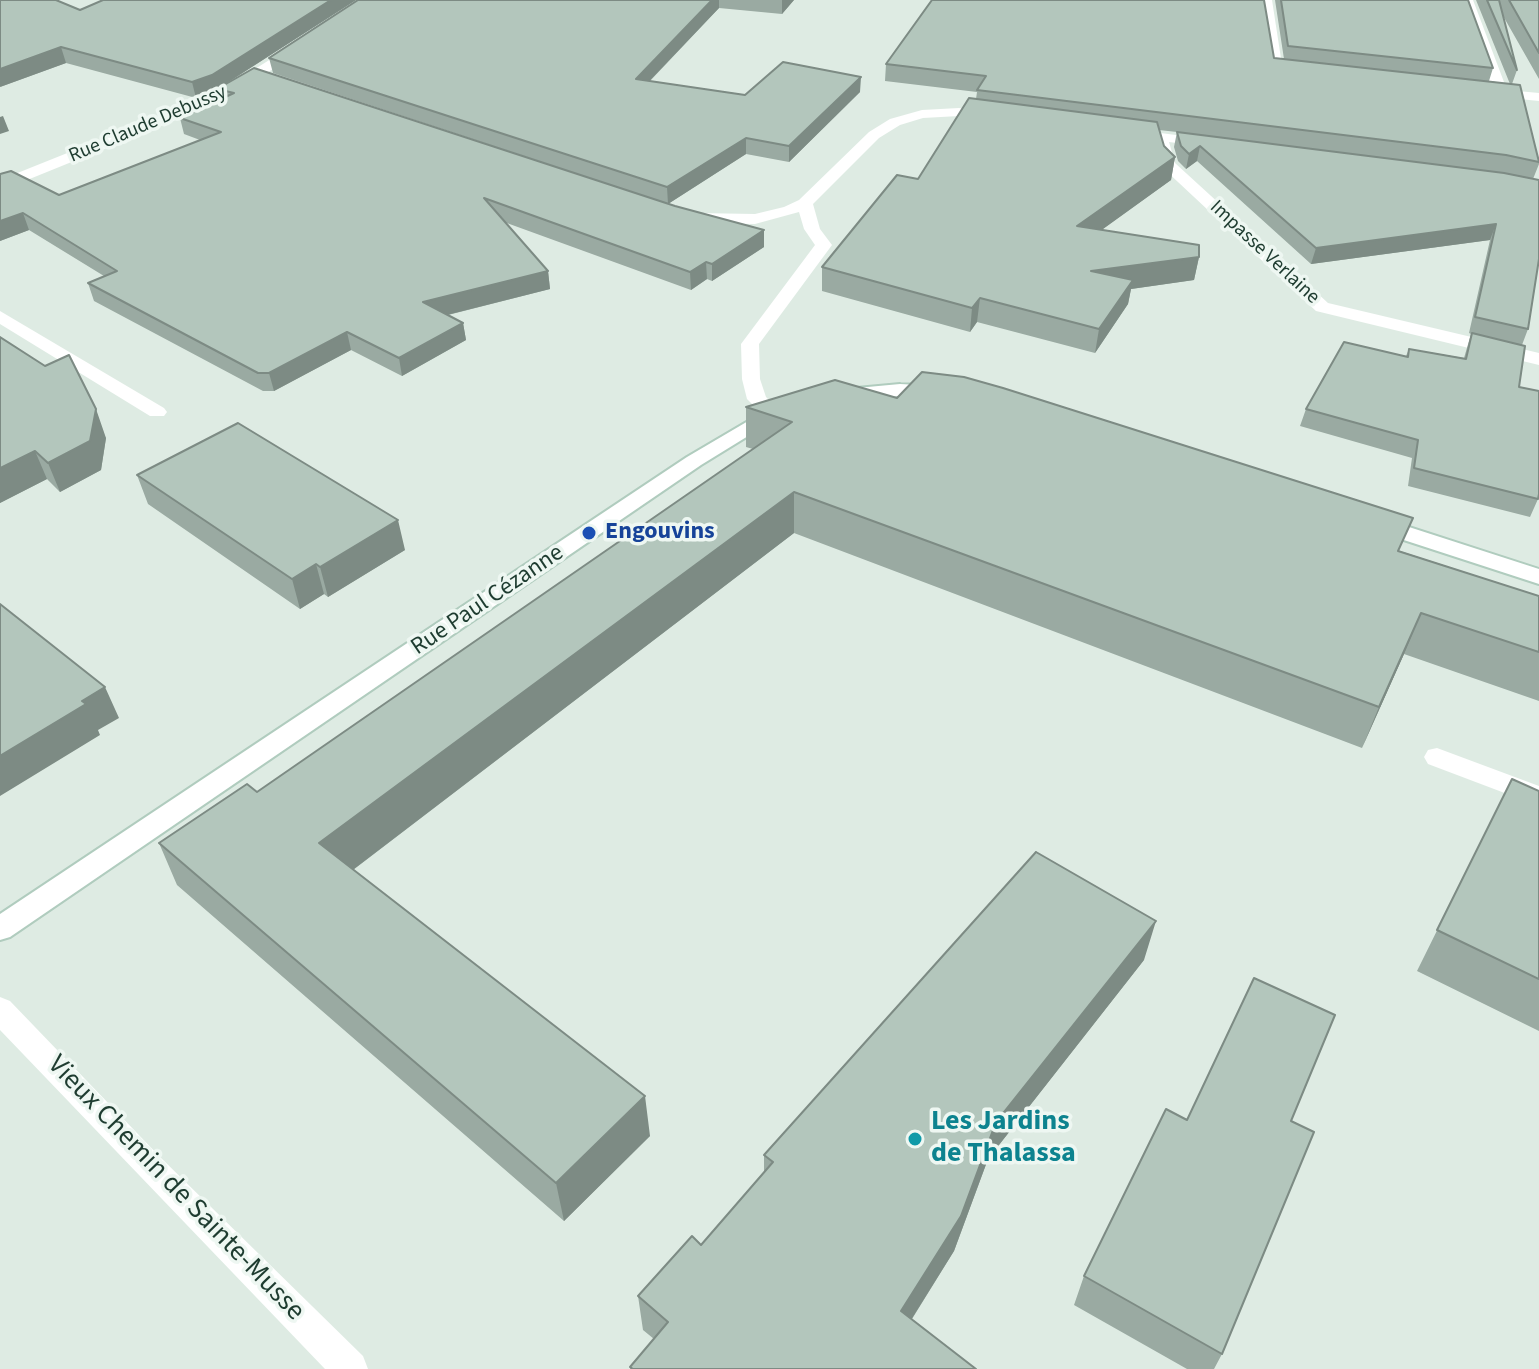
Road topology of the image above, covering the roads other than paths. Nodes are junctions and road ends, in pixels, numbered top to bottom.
1 (1266, 0) edge
2 (1467, 0) edge
3 (308, 42) edge
4 (1306, 71) edge
5 (1471, 90) edge
6 (1501, 94) junction
7 (1539, 97) edge
8 (1006, 118) edge
9 (1114, 131) edge
10 (1161, 137) junction
11 (1222, 145) edge
12 (0, 186) edge
13 (805, 203) junction
14 (677, 215) edge
15 (0, 316) edge
16 (1539, 359) edge
17 (964, 393) edge
18 (832, 397) edge
19 (157, 412) dead end
20 (1361, 519) edge
21 (1539, 577) edge
22 (1437, 757) dead end
23 (1539, 796) edge
24 (0, 929) edge
25 (0, 1010) edge
26 (350, 1369) edge

1 - 4 street
2 - 6 street
3 - 12 street, Rue Claude Debussy
5 - 6 street
6 - 7 street
8 - 13 street
9 - 10 street
10 - 11 street
10 - 16 street, Impasse Verlaine
13 - 14 street
13 - 24 street, Rue Paul Cézanne
15 - 19 street
17 - 18 street
20 - 21 street
22 - 23 street
25 - 26 street, Vieux Chemin de Sainte-Musse

